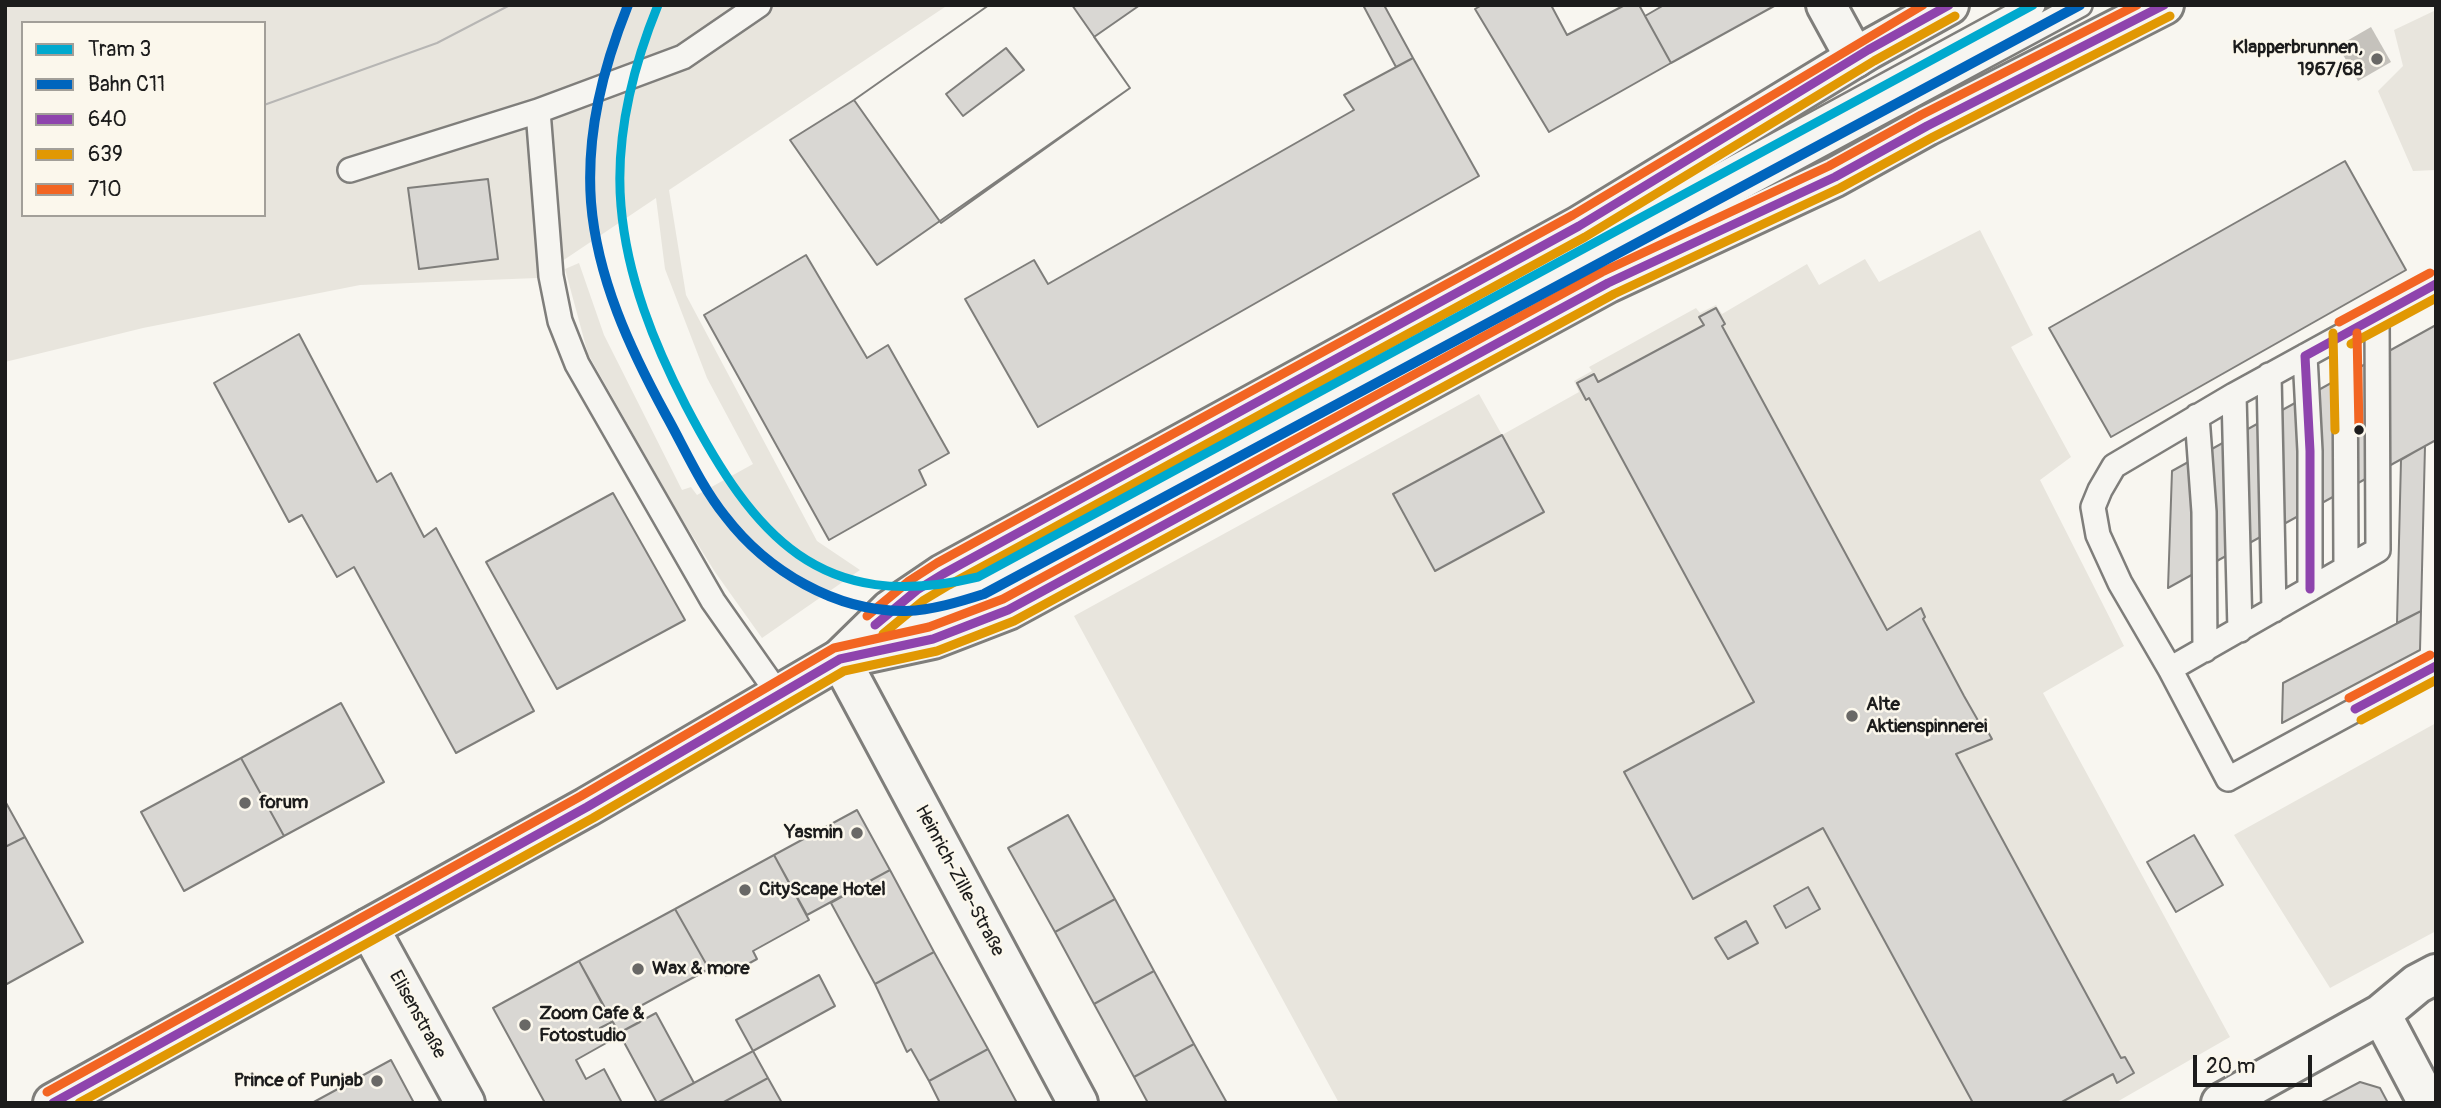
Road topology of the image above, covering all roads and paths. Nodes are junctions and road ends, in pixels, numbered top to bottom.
1 (759, 5) edge
2 (1826, 5) edge
3 (1949, 5) edge
4 (2033, 5) edge
5 (2080, 5) edge
6 (2164, 5) edge
7 (1854, 58) junction
8 (538, 111) junction
9 (350, 170) dead end
10 (2436, 284) edge
11 (2377, 317) junction
12 (2345, 333) junction
13 (2305, 356) junction
14 (2269, 375) junction
15 (2234, 395) junction
16 (2197, 416) junction
17 (2346, 568) junction
18 (2310, 589) junction
19 (2274, 610) junction
20 (2240, 630) junction
21 (2205, 650) junction
22 (840, 659) junction
23 (2436, 666) edge
24 (2170, 669) junction
25 (779, 695) junction
26 (369, 928) junction
27 (2436, 974) edge
28 (2381, 1014) junction
29 (53, 1103) edge
30 (464, 1103) edge
31 (1077, 1103) edge
32 (2221, 1103) edge
33 (2428, 1103) edge

1 - 8 lane
2 - 7 main road
3 - 7 main road
4 - 22 lane
5 - 22 lane
6 - 22 main road
7 - 22 main road
8 - 9 lane
8 - 25 lane
10 - 11 lane
11 - 12 lane
11 - 17 lane
12 - 13 lane
12 - 17 lane
13 - 14 lane
13 - 18 lane
14 - 15 lane
14 - 19 lane
15 - 16 lane
15 - 20 lane
16 - 21 lane
16 - 24 lane
17 - 18 lane
18 - 19 lane
19 - 20 lane
20 - 21 lane
21 - 24 lane
22 - 25 main road
22 - 31 main road, Heinrich-Zille-Straße
23 - 24 lane
25 - 26 main road
26 - 29 main road
26 - 30 main road, Elisenstraße
27 - 28 main road
28 - 32 main road
28 - 33 main road

